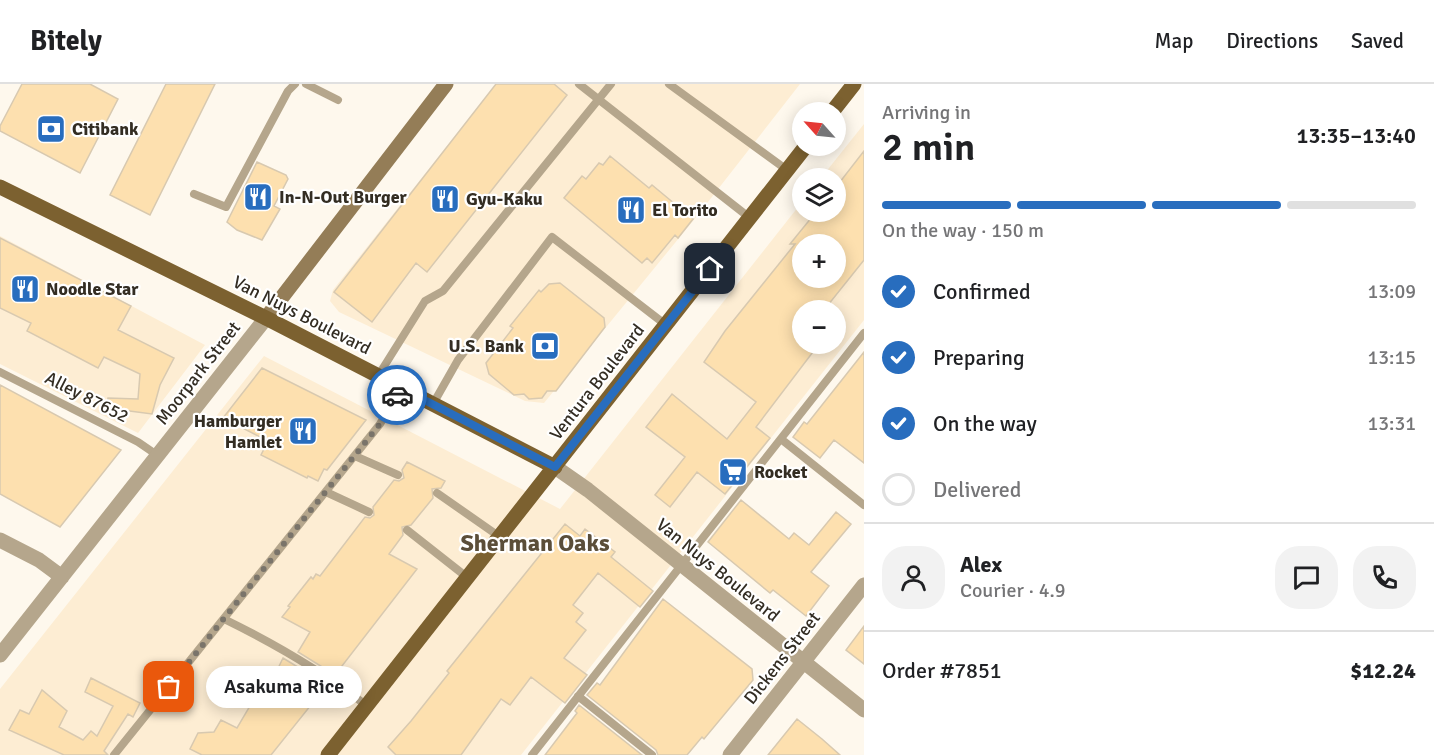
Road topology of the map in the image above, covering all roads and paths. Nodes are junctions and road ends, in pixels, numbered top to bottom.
1 (295, 84) edge
2 (306, 84) edge
3 (446, 84) edge
4 (579, 84) edge
5 (610, 84) edge
6 (669, 84) edge
7 (854, 84) edge
8 (597, 98) junction
9 (338, 100) dead end
10 (840, 102) edge
11 (798, 156) edge
12 (787, 170) junction
13 (0, 187) edge
14 (194, 194) dead end
15 (750, 218) junction
16 (266, 318) junction
17 (666, 325) junction
18 (864, 333) edge
19 (0, 372) edge
20 (378, 376) junction
21 (401, 388) junction
22 (433, 404) junction
23 (781, 439) junction
24 (158, 455) junction
25 (355, 456) junction
26 (555, 467) junction
27 (398, 475) dead end
28 (326, 492) junction
29 (437, 493) dead end
30 (864, 505) edge
31 (369, 512) dead end
32 (407, 530) dead end
33 (500, 537) junction
34 (0, 540) edge
35 (682, 565) junction
36 (62, 577) junction
37 (468, 578) junction
38 (864, 585) edge
39 (224, 619) junction
40 (0, 655) edge
41 (803, 663) junction
42 (578, 696) junction
43 (367, 706) junction
44 (864, 710) edge
45 (114, 755) edge
46 (328, 755) edge
47 (532, 755) edge
48 (652, 755) edge
49 (730, 755) edge

1 - 14 lane
2 - 9 lane
3 - 16 main road, Moorpark Street
4 - 8 lane
5 - 8 lane
6 - 12 lane
7 - 10 main road
8 - 15 lane
8 - 20 lane
11 - 12 main road, Ventura Boulevard
12 - 15 main road, Ventura Boulevard
13 - 16 main road, Van Nuys Boulevard
15 - 17 main road, Ventura Boulevard
16 - 20 main road, Van Nuys Boulevard
16 - 24 street, Moorpark Street
17 - 22 lane
17 - 26 main road, Ventura Boulevard
18 - 23 lane
19 - 24 lane, Alley 87652
20 - 21 main road, Van Nuys Boulevard
21 - 22 main road, Van Nuys Boulevard
21 - 25 lane
22 - 26 main road, Van Nuys Boulevard
23 - 30 lane
23 - 35 lane
24 - 36 street, Moorpark Street
25 - 27 lane
25 - 28 lane
26 - 33 main road, Ventura Boulevard
26 - 35 street, Van Nuys Boulevard
28 - 31 lane
28 - 39 lane
29 - 33 lane
32 - 37 lane
33 - 37 main road, Ventura Boulevard
34 - 36 street
35 - 41 street, Van Nuys Boulevard
35 - 42 lane
36 - 40 street, Moorpark Street
37 - 43 main road, Ventura Boulevard
38 - 41 street, Dickens Street
39 - 43 lane
39 - 45 lane
41 - 44 street, Van Nuys Boulevard
41 - 49 street, Dickens Street
42 - 47 lane
42 - 48 lane
43 - 46 main road, Ventura Boulevard

